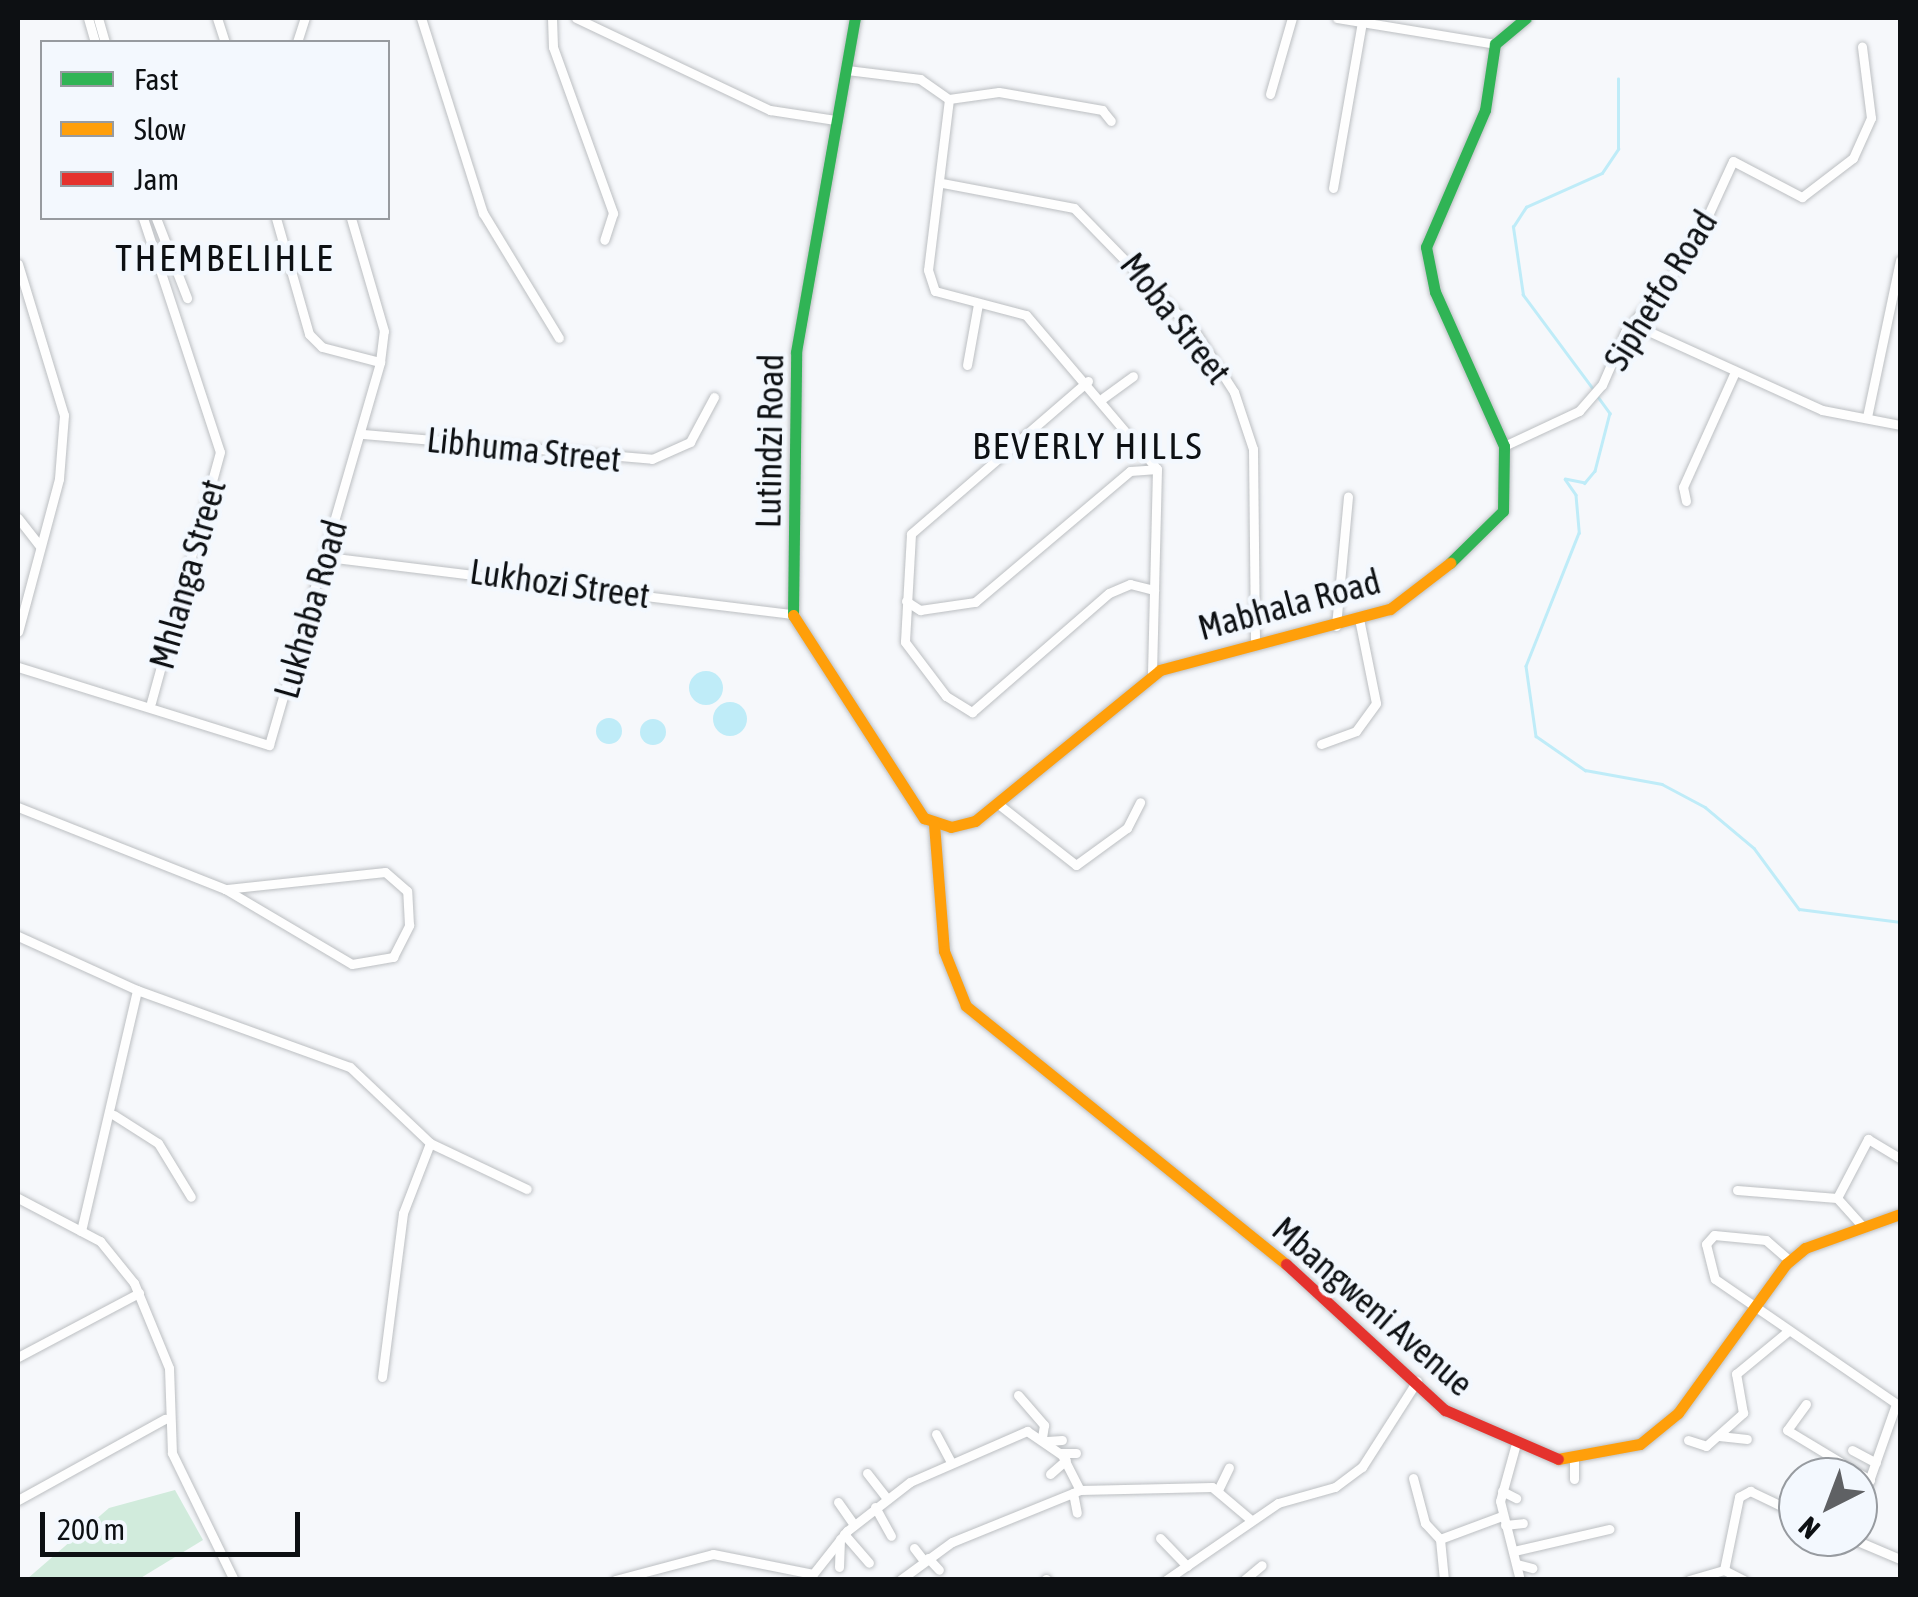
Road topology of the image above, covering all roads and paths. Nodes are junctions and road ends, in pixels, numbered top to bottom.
1 (421, 18) edge
2 (552, 18) edge
3 (576, 18) edge
4 (855, 18) edge
5 (1292, 18) edge
6 (1338, 18) edge
7 (1526, 18) edge
8 (1359, 20) edge
9 (1495, 44) junction
10 (1862, 47) dead end
11 (847, 70) junction
12 (1270, 94) dead end
13 (949, 99) junction
14 (835, 120) junction
15 (1112, 121) dead end
16 (942, 182) junction
17 (1333, 188) dead end
18 (144, 220) edge
19 (157, 220) edge
20 (277, 220) edge
21 (352, 220) edge
22 (604, 240) dead end
23 (1900, 260) edge
24 (18, 264) edge
25 (186, 298) dead end
26 (978, 304) junction
27 (1636, 326) junction
28 (559, 338) dead end
29 (380, 362) junction
30 (967, 366) dead end
31 (1735, 372) junction
32 (1133, 376) dead end
33 (1088, 381) junction
34 (714, 397) dead end
35 (1103, 398) junction
36 (1866, 417) junction
37 (1900, 425) edge
38 (363, 434) junction
39 (1504, 446) junction
40 (1157, 469) junction
41 (1348, 497) dead end
42 (1686, 501) dead end
43 (20, 524) edge
44 (40, 546) junction
45 (327, 557) junction
46 (1154, 590) junction
47 (906, 601) junction
48 (793, 614) junction
49 (1359, 619) junction
50 (1336, 626) junction
51 (18, 632) edge
52 (1255, 640) junction
53 (18, 667) edge
54 (1152, 676) junction
55 (151, 703) junction
56 (1321, 744) dead end
57 (1140, 802) dead end
58 (997, 803) junction
59 (18, 807) edge
60 (934, 824) junction
61 (225, 888) junction
62 (18, 936) edge
63 (137, 990) junction
64 (114, 1115) junction
65 (430, 1143) junction
66 (1900, 1158) edge
67 (527, 1190) dead end
68 (1737, 1190) dead end
69 (192, 1197) dead end
70 (18, 1198) edge
71 (1837, 1198) junction
72 (1900, 1214) edge
73 (1861, 1226) junction
74 (81, 1231) junction
75 (1790, 1261) junction
76 (139, 1292) junction
77 (1750, 1306) junction
78 (1787, 1332) junction
79 (18, 1356) edge
80 (382, 1376) dead end
81 (1417, 1381) junction
82 (1018, 1395) dead end
83 (1806, 1404) dead end
84 (1899, 1405) edge
85 (165, 1420) junction
86 (936, 1434) dead end
87 (1719, 1436) junction
88 (1747, 1438) dead end
89 (1045, 1439) junction
90 (1062, 1440) dead end
91 (1688, 1440) dead end
92 (1515, 1447) junction
93 (1852, 1450) dead end
94 (1067, 1456) junction
95 (1832, 1457) edge
96 (1865, 1457) edge
97 (1878, 1458) edge
98 (1574, 1459) junction
99 (950, 1460) junction
100 (1229, 1467) dead end
101 (867, 1473) dead end
102 (1050, 1474) dead end
103 (1413, 1478) dead end
104 (1574, 1479) dead end
105 (1218, 1490) junction
106 (1077, 1491) junction
107 (1502, 1491) junction
108 (1516, 1498) dead end
109 (887, 1499) junction
110 (18, 1500) edge
111 (838, 1502) dead end
112 (1778, 1504) edge
113 (876, 1508) junction
114 (1076, 1513) dead end
115 (1423, 1515) junction
116 (1010, 1518) junction
117 (1410, 1518) dead end
118 (1251, 1520) junction
119 (1504, 1520) junction
120 (1523, 1522) dead end
121 (1475, 1524) junction
122 (854, 1525) junction
123 (1013, 1532) dead end
124 (1603, 1532) dead end
125 (842, 1536) junction
126 (892, 1536) dead end
127 (1475, 1536) dead end
128 (1160, 1538) dead end
129 (1440, 1540) junction
130 (914, 1548) dead end
131 (1451, 1556) dead end
132 (1438, 1558) junction
133 (1515, 1558) junction
134 (1501, 1561) dead end
135 (922, 1562) junction
136 (868, 1563) dead end
137 (769, 1565) junction
138 (1262, 1565) dead end
139 (1186, 1566) junction
140 (840, 1567) dead end
141 (1532, 1568) dead end
142 (938, 1570) dead end
143 (1724, 1570) junction
144 (925, 1578) edge
145 (234, 1580) edge
146 (614, 1580) edge
147 (764, 1580) edge
148 (900, 1580) edge
149 (1166, 1580) edge
150 (1244, 1580) edge
151 (1444, 1580) edge
152 (1520, 1580) edge
153 (1690, 1580) edge
154 (1744, 1580) edge

1 - 28 street
2 - 22 street
3 - 14 street
4 - 11 street, Lutindzi Road
5 - 12 street
6 - 8 street
7 - 9 street
8 - 9 street
8 - 17 street
9 - 39 street, Mabhala Road
10 - 27 street, Siphetfo Road
11 - 13 street
11 - 14 street, Lutindzi Road
13 - 15 street
13 - 16 street
14 - 48 street, Lutindzi Road
16 - 26 street
16 - 52 street, Moba Street
18 - 55 street, Mhlanga Street
19 - 25 street
20 - 29 street
21 - 29 street, Lukhaba Road
23 - 36 street
24 - 44 street
26 - 30 street
26 - 33 street
27 - 31 street
27 - 39 street, Siphetfo Road
29 - 38 street, Lukhaba Road
31 - 36 street
31 - 42 street
32 - 35 street
33 - 35 street
33 - 47 street
34 - 38 street, Libhuma Street
35 - 40 street
36 - 37 street
38 - 45 street, Lukhaba Road
39 - 49 street, Mabhala Road
40 - 46 street
40 - 47 street
41 - 50 street
43 - 44 street
44 - 51 street
45 - 48 street, Lukhozi Street
45 - 55 street, Lukhaba Road
46 - 47 street
46 - 54 street
48 - 60 street, Lutindzi Road
49 - 50 street, Mabhala Road
49 - 56 street
50 - 52 street, Mabhala Road
52 - 54 street, Mabhala Road
53 - 55 street, Lukhaba Road
54 - 58 street, Mabhala Road
57 - 58 street
58 - 60 street, Mabhala Road
59 - 61 street
60 - 81 street, Mbangweni Avenue
61 - 61 street
62 - 63 street
63 - 64 street
63 - 65 street
64 - 69 street
64 - 74 street
65 - 67 street
65 - 80 street
66 - 71 street
68 - 71 street
70 - 74 street
71 - 73 street
72 - 73 street, Mbangweni Avenue
73 - 75 street, Mbangweni Avenue
74 - 76 street
75 - 77 street, Mbangweni Avenue
75 - 77 street
76 - 79 street
76 - 85 street
77 - 78 street
77 - 98 street, Mbangweni Avenue
78 - 84 street
78 - 87 street
81 - 92 street, Mbangweni Avenue
81 - 118 street
82 - 89 street
83 - 95 street
84 - 97 street
85 - 110 street
85 - 145 street
86 - 99 street
87 - 88 street
87 - 91 street
89 - 90 street
89 - 94 street
89 - 99 street
92 - 98 street, Mbangweni Avenue
92 - 107 street
93 - 96 street
94 - 102 street
94 - 106 street
98 - 104 street
99 - 109 street
100 - 105 street
101 - 109 street
103 - 115 street
105 - 106 street
105 - 118 street
106 - 114 street
106 - 116 street
107 - 108 street
107 - 119 street
109 - 113 street
111 - 122 street
112 - 143 street
113 - 122 street
113 - 126 street
115 - 117 street
115 - 129 street
116 - 123 street
116 - 135 street
118 - 139 street
119 - 120 street
119 - 121 street
119 - 133 street
121 - 127 street
121 - 129 street
122 - 125 street
124 - 133 street
125 - 136 street
125 - 137 street
125 - 140 street
128 - 139 street
129 - 132 street
130 - 135 street
131 - 132 street
132 - 151 street
133 - 134 street
133 - 141 street
133 - 152 street
135 - 142 street
135 - 144 street
135 - 148 street
137 - 146 street
137 - 147 street
138 - 150 street
139 - 149 street
143 - 153 street
143 - 154 street

